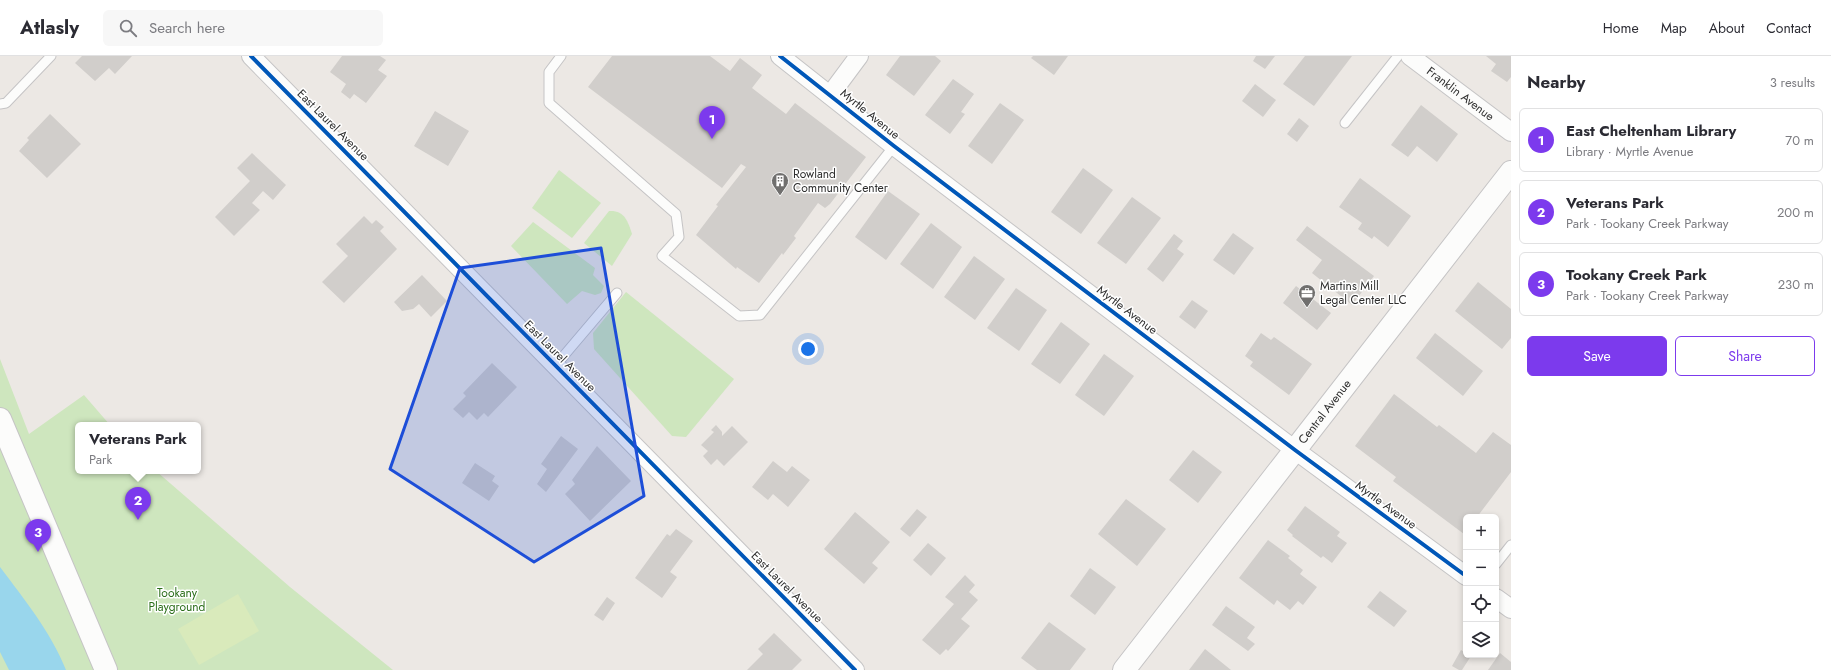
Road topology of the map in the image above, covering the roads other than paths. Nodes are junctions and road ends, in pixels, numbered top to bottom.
1 (50, 56) edge
2 (251, 56) edge
3 (561, 56) edge
4 (780, 56) edge
5 (859, 56) edge
6 (1398, 56) edge
7 (1410, 56) edge
8 (830, 95) junction
9 (0, 104) edge
10 (1345, 123) dead end
11 (1511, 132) edge
12 (894, 146) junction
13 (1511, 172) edge
14 (617, 293) dead end
15 (555, 366) junction
16 (0, 419) edge
17 (1295, 450) junction
18 (1511, 545) edge
19 (1499, 560) edge
20 (1463, 574) edge
21 (1499, 600) edge
22 (1511, 609) edge
23 (106, 670) edge
24 (855, 670) edge
25 (1124, 670) edge

1 - 9 lane
2 - 15 street, East Laurel Avenue
3 - 12 lane
4 - 8 street, Myrtle Avenue
5 - 8 street
6 - 10 lane
7 - 11 street, Franklin Avenue
8 - 12 street, Myrtle Avenue
12 - 17 street, Myrtle Avenue
13 - 17 main road, Central Avenue
14 - 15 lane
15 - 24 street, East Laurel Avenue
16 - 23 main road
17 - 20 street, Myrtle Avenue
17 - 25 main road, Central Avenue
18 - 19 lane
21 - 22 street

